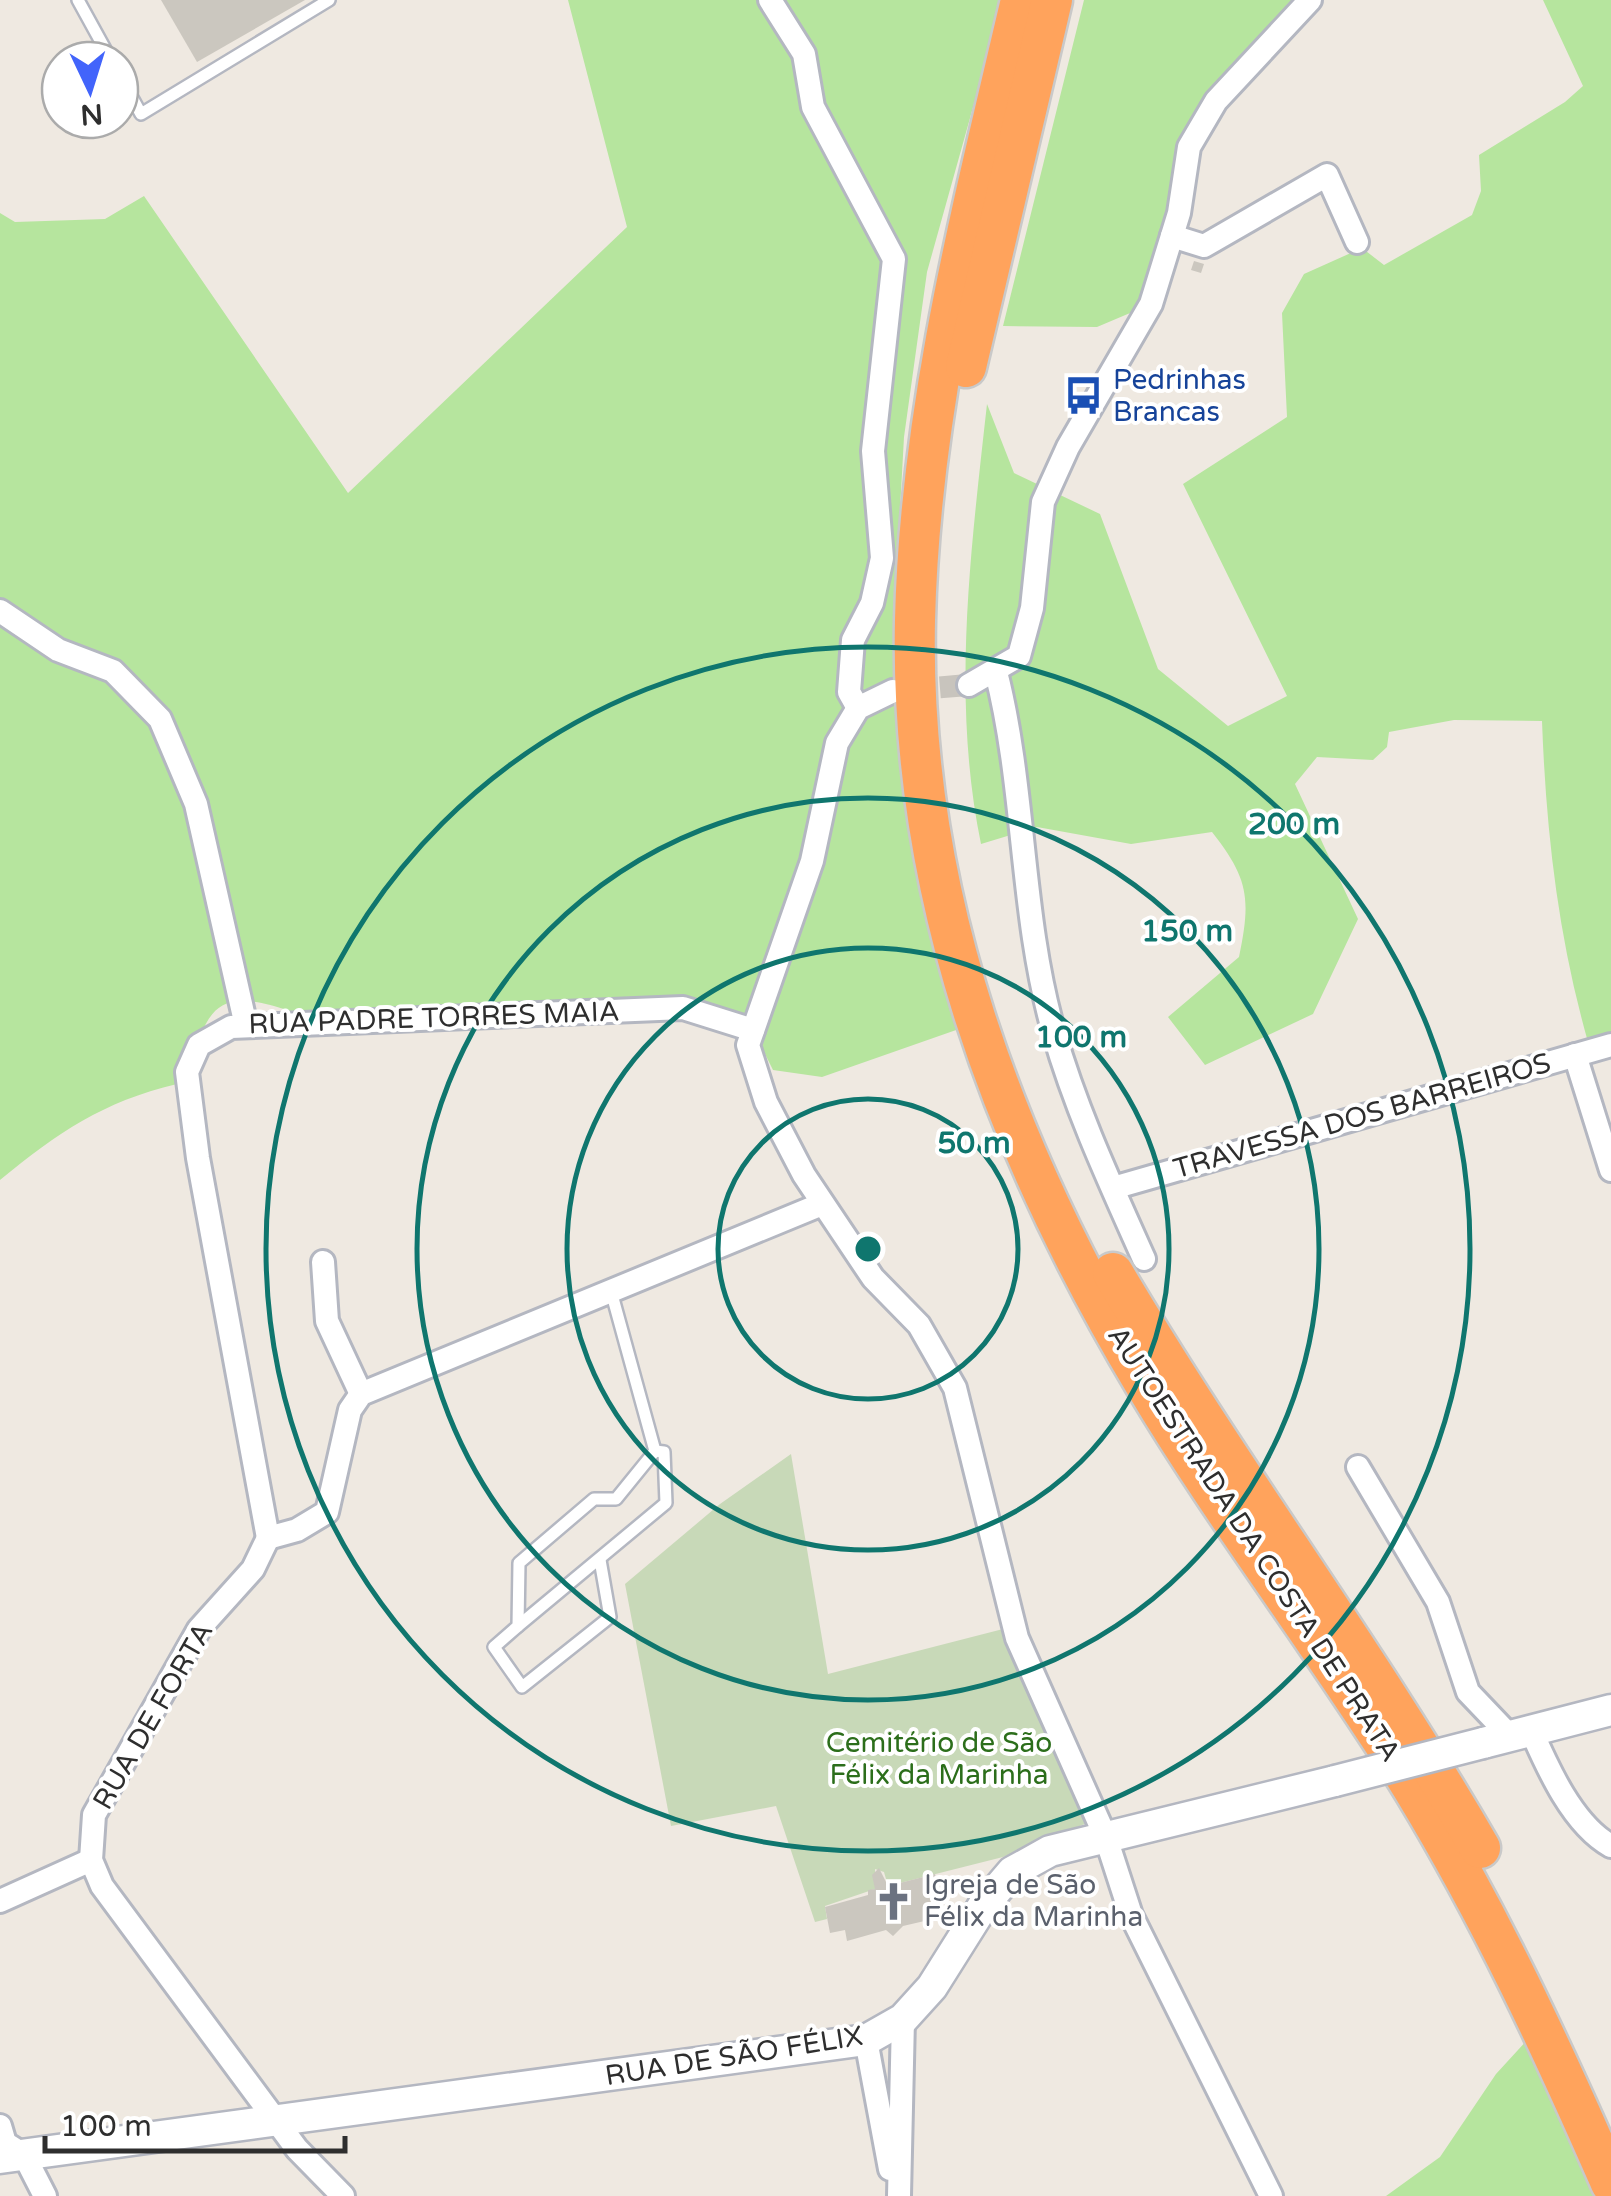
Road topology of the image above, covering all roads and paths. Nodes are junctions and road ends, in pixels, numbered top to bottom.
1 (78, 0) edge
2 (329, 0) edge
3 (770, 0) edge
4 (1021, 0) edge
5 (1052, 0) edge
6 (1310, 0) edge
7 (100, 40) edge
8 (140, 112) edge
9 (1172, 236) junction
10 (1357, 242) dead end
11 (0, 611) edge
12 (996, 672) junction
13 (968, 685) tunnel mouth
14 (892, 691) tunnel mouth
15 (858, 708) junction
16 (246, 1026) junction
17 (754, 1030) junction
18 (1611, 1045) edge
19 (1575, 1055) junction
20 (1611, 1170) edge
21 (1112, 1188) junction
22 (822, 1204) junction
23 (1144, 1259) dead end
24 (323, 1262) dead end
25 (611, 1291) junction
26 (361, 1394) junction
27 (655, 1451) junction
28 (1358, 1468) dead end
29 (268, 1538) junction
30 (600, 1560) junction
31 (518, 1626) junction
32 (1611, 1710) edge
33 (1508, 1736) junction
34 (1106, 1838) junction
35 (1611, 1846) edge
36 (91, 1860) junction
37 (0, 1901) edge
38 (903, 2019) junction
39 (866, 2040) junction
40 (1611, 2116) edge
41 (277, 2122) junction
42 (0, 2126) edge
43 (12, 2156) edge
44 (1611, 2183) edge
45 (45, 2196) edge
46 (343, 2196) edge
47 (897, 2196) edge
48 (1271, 2196) edge

1 - 7 lane
2 - 8 lane
3 - 15 street
4 - 44 highway, AUTOESTRADA DA COSTA DE PRATA
5 - 40 highway, AUTOESTRADA DA COSTA DE PRATA
6 - 9 street
9 - 10 street
9 - 12 street
11 - 16 street
12 - 13 street
12 - 21 street
14 - 15 street
15 - 17 street
16 - 17 street, RUA PADRE TORRES MAIA
16 - 29 street, RUA PADRE TORRES MAIA
17 - 22 street
18 - 19 street, TRAVESSA DOS BARREIROS
19 - 20 street
19 - 21 street, TRAVESSA DOS BARREIROS
21 - 23 street
22 - 25 street
22 - 34 street
24 - 26 street
25 - 26 street
25 - 27 lane
26 - 29 street
27 - 30 lane
27 - 31 lane
28 - 33 street
29 - 36 street, RUA DE FORTA
30 - 31 lane
30 - 31 lane
32 - 33 main road, RUA DE SÃO FÉLIX
33 - 34 main road, RUA DE SÃO FÉLIX, bridge
33 - 35 street
34 - 38 main road, RUA DE SÃO FÉLIX
34 - 48 street
36 - 37 street
36 - 41 street
38 - 39 main road, RUA DE SÃO FÉLIX
38 - 47 street
39 - 41 main road, RUA DE SÃO FÉLIX
39 - 47 street
41 - 43 main road, RUA DE SÃO FÉLIX
41 - 46 street
42 - 43 street
43 - 45 street

